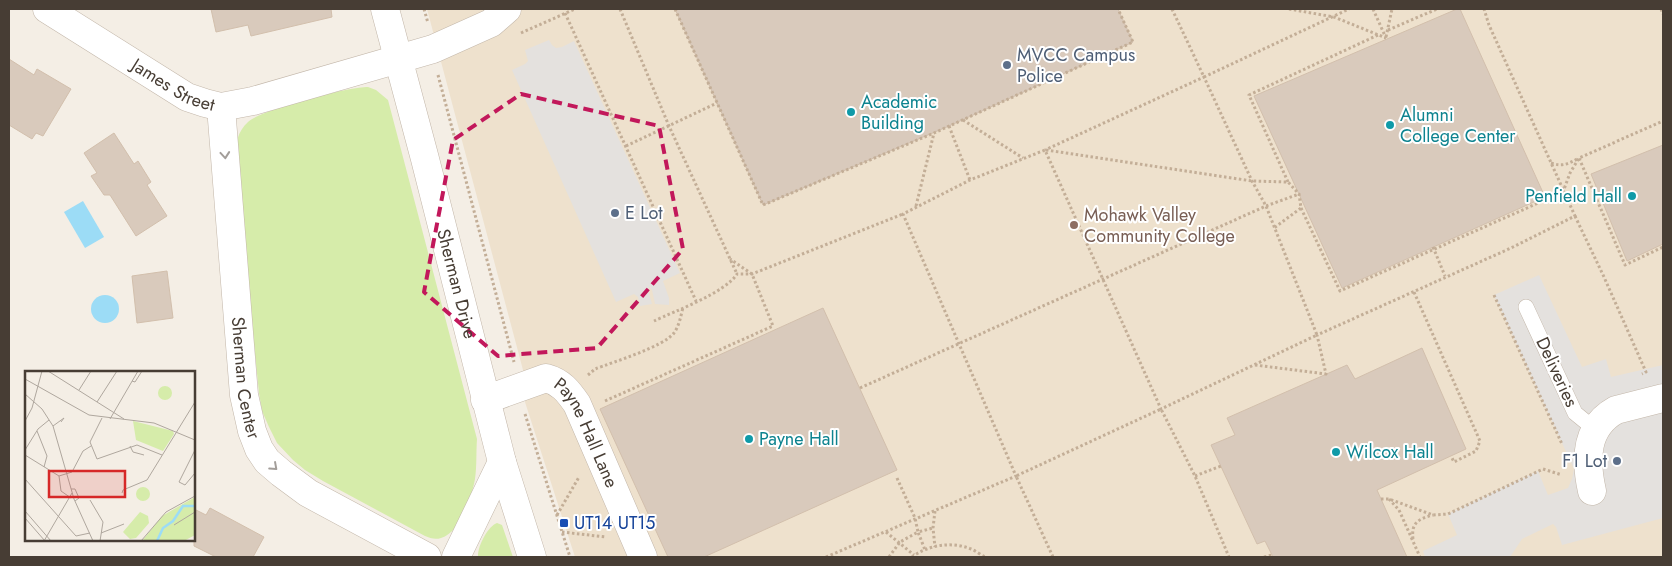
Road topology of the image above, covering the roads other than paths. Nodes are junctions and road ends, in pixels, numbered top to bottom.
1 (47, 9) edge
2 (385, 9) edge
3 (507, 9) edge
4 (398, 60) junction
5 (221, 106) junction
6 (1526, 307) dead end
7 (1663, 398) edge
8 (486, 400) junction
9 (1598, 425) junction
10 (502, 462) junction
11 (1592, 491) dead end
12 (427, 557) edge
13 (456, 557) edge
14 (532, 557) edge
15 (643, 557) edge

1 - 5 street, James Street
2 - 4 street, Sherman Drive
3 - 4 street, James Street
4 - 5 street, James Street
4 - 8 street, Sherman Drive
5 -> 12 street, Sherman Center
6 - 9 lane, Deliveries
7 - 9 street
8 - 10 street, Sherman Drive
8 - 15 street, Payne Hall Lane
9 - 11 street
10 - 13 street
10 - 14 street, Sherman Drive

